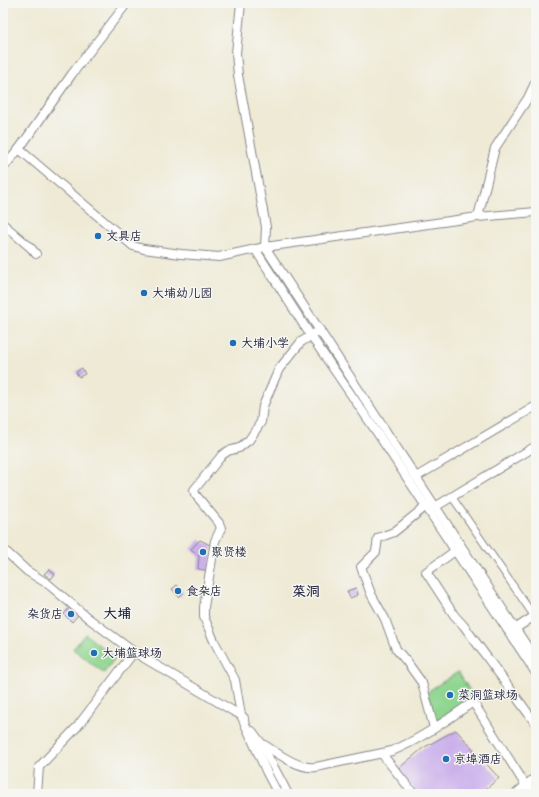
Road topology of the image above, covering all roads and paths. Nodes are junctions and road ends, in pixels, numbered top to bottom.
1 (126, 3) edge
2 (241, 3) edge
3 (536, 81) edge
4 (19, 149) junction
5 (3, 168) edge
6 (536, 212) edge
7 (478, 217) junction
8 (3, 224) edge
9 (265, 247) junction
10 (255, 249) junction
11 (36, 254) dead end
12 (320, 330) junction
13 (311, 336) junction
14 (536, 406) edge
15 (536, 446) edge
16 (416, 477) junction
17 (452, 497) junction
18 (431, 505) junction
19 (458, 549) junction
20 (3, 550) edge
21 (535, 617) edge
22 (515, 629) junction
23 (134, 652) junction
24 (536, 660) edge
25 (536, 673) edge
26 (241, 714) junction
27 (536, 724) edge
28 (434, 728) junction
29 (258, 745) junction
30 (382, 754) junction
31 (536, 778) edge
32 (529, 790) edge
33 (536, 790) edge
34 (37, 794) edge
35 (278, 794) edge
36 (288, 794) edge
37 (414, 794) edge
38 (517, 794) edge

1 - 4 street
2 - 9 street
3 - 7 street
4 - 5 street
4 - 10 street
6 - 7 street
7 - 9 street
8 - 11 street
9 - 10 street
9 - 12 street
10 - 13 street
12 - 13 street
12 - 16 street
13 - 18 street
13 - 26 street
14 - 16 street
15 - 17 street
16 - 18 street
17 - 18 street
17 - 21 street
18 - 19 street
18 - 28 street
19 - 22 street
19 - 25 street
19 - 27 street
20 - 23 street
21 - 22 street
22 - 24 street
23 - 26 street
23 - 34 street
26 - 29 street
28 - 30 street
28 - 32 street
29 - 30 street
29 - 35 street
29 - 36 street
30 - 37 street
31 - 32 street
32 - 33 street
32 - 38 street

